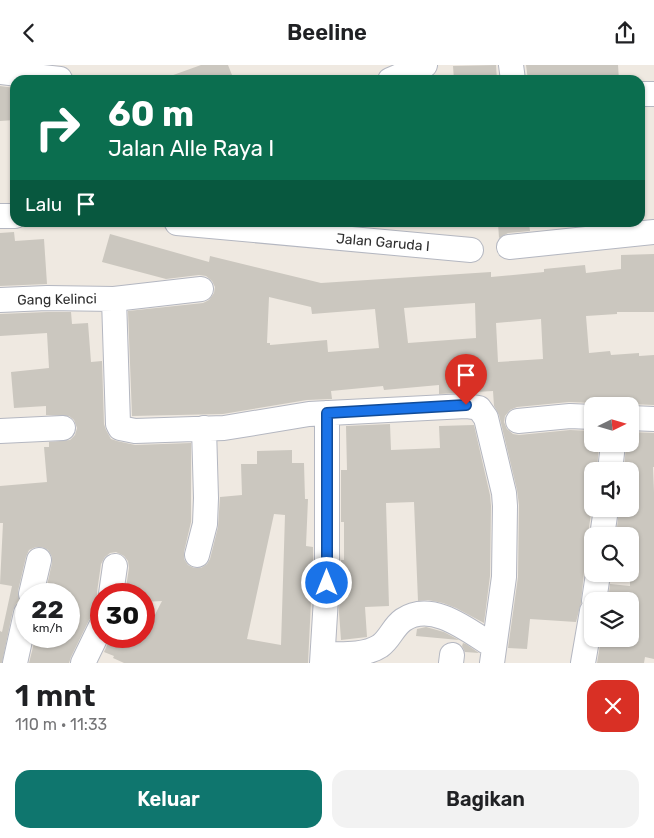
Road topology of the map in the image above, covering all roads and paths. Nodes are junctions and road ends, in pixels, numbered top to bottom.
1 (425, 65) edge
2 (0, 72) edge
3 (26, 75) edge
4 (402, 75) edge
5 (218, 227) edge
6 (654, 232) edge
7 (509, 247) dead end
8 (471, 251) dead end
9 (201, 289) dead end
10 (114, 299) junction
11 (0, 300) edge
12 (327, 413) junction
13 (584, 417) edge
14 (639, 418) edge
15 (654, 419) edge
16 (518, 421) dead end
17 (63, 428) dead end
18 (204, 428) junction
19 (0, 431) edge
20 (197, 555) dead end
21 (39, 560) dead end
22 (115, 566) dead end
23 (34, 583) edge
24 (113, 583) edge
25 (586, 647) edge
26 (18, 648) edge
27 (90, 648) edge
28 (493, 655) edge
29 (323, 659) edge
30 (15, 663) edge
31 (83, 663) edge
32 (583, 663) edge

1 - 4 street
2 - 3 street
5 - 8 street, Jalan Garuda I
6 - 7 street
9 - 10 street, Gang Kelinci
10 - 11 street, Gang Kelinci
10 - 18 street
12 - 18 street
12 - 28 street
12 - 29 street
13 - 16 street
14 - 15 street
17 - 19 street
18 - 20 street
21 - 23 street
22 - 24 street
25 - 32 street
26 - 30 street
27 - 31 street
28 - 29 street

